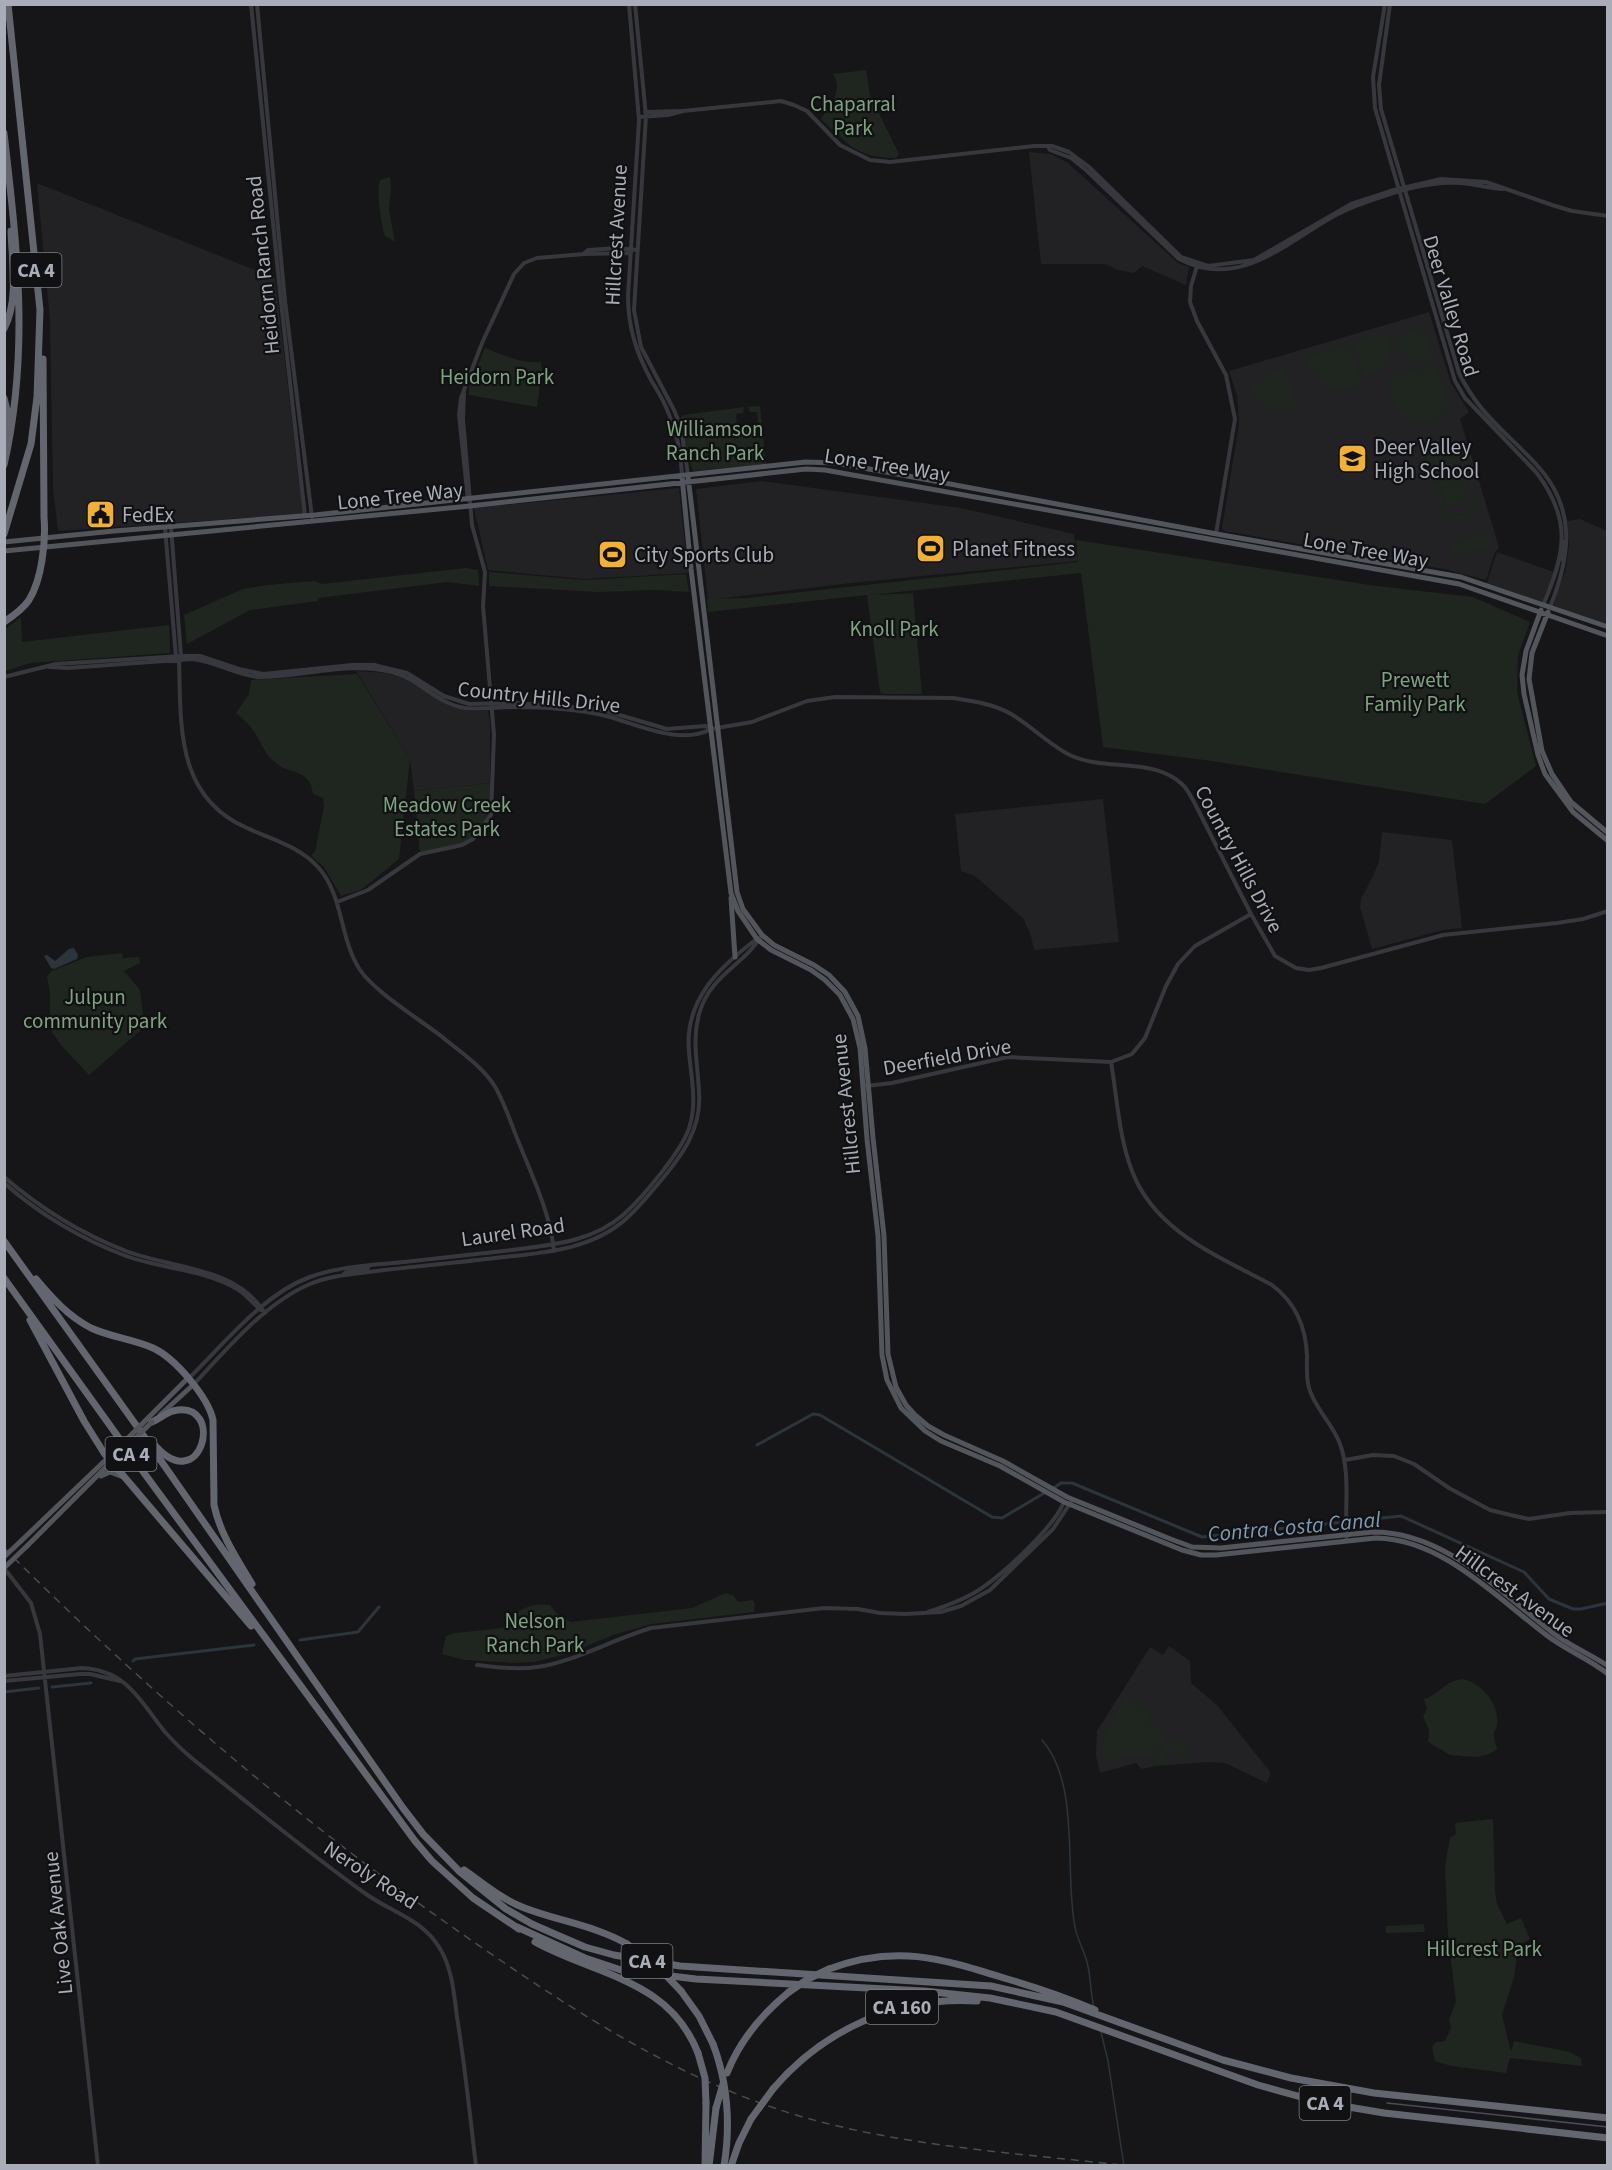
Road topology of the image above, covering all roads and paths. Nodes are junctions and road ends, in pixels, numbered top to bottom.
1 (8, 4) edge
2 (251, 4) edge
3 (257, 4) edge
4 (628, 4) edge
5 (635, 4) edge
6 (1385, 4) edge
7 (1390, 4) edge
8 (646, 114) junction
9 (639, 115) junction
10 (4, 133) edge
11 (1404, 189) junction
12 (1399, 190) junction
13 (12, 201) junction
14 (1608, 216) edge
15 (631, 251) junction
16 (637, 251) junction
17 (1197, 265) junction
18 (40, 310) junction
19 (4, 329) edge
20 (4, 398) edge
21 (4, 439) edge
22 (4, 465) edge
23 (685, 480) junction
24 (469, 498) junction
25 (470, 506) junction
26 (309, 519) junction
27 (168, 527) junction
28 (5, 533) edge
29 (1216, 534) junction
30 (1562, 536) junction
31 (46, 537) junction
32 (169, 537) junction
33 (1215, 541) junction
34 (4, 542) edge
35 (44, 548) junction
36 (4, 551) edge
37 (1565, 563) junction
38 (1546, 606) junction
39 (1544, 613) junction
40 (4, 622) edge
41 (1608, 627) edge
42 (1608, 636) edge
43 (178, 657) junction
44 (4, 676) edge
45 (493, 706) junction
46 (714, 728) junction
47 (1608, 833) edge
48 (1608, 841) edge
49 (731, 893) junction
50 (337, 902) junction
51 (1608, 911) edge
52 (1251, 914) junction
53 (760, 938) junction
54 (735, 957) junction
55 (1111, 1062) junction
56 (865, 1086) junction
57 (4, 1177) edge
58 (4, 1183) edge
59 (4, 1240) edge
60 (554, 1245) junction
61 (554, 1251) junction
62 (22, 1265) junction
63 (370, 1265) junction
64 (343, 1276) junction
65 (4, 1278) edge
66 (14, 1291) junction
67 (260, 1308) junction
68 (265, 1313) junction
69 (191, 1381) junction
70 (150, 1420) junction
71 (136, 1425) junction
72 (110, 1460) junction
73 (1345, 1460) junction
74 (124, 1477) junction
75 (1046, 1488) junction
76 (82, 1492) junction
77 (1069, 1501) junction
78 (1608, 1512) edge
79 (1347, 1537) junction
80 (4, 1557) edge
81 (4, 1568) edge
82 (268, 1613) junction
83 (245, 1616) junction
84 (477, 1665) dead end
85 (1608, 1666) edge
86 (45, 1674) junction
87 (1608, 1674) edge
88 (4, 1676) edge
89 (4, 1682) edge
90 (446, 1859) junction
91 (517, 1928) junction
92 (1056, 2012) junction
93 (1107, 2018) junction
94 (1608, 2118) edge
95 (1608, 2138) edge
96 (98, 2166) edge
97 (476, 2166) edge
98 (707, 2166) edge
99 (724, 2166) edge
100 (731, 2166) edge

1 - 18 highway, CA 4
2 - 26 street, Heidorn Ranch Road
3 - 26 street, Heidorn Ranch Road
4 - 9 street, Hillcrest Avenue
5 - 8 street, Hillcrest Avenue
6 - 12 street, Deer Valley Road
7 - 11 street, Deer Valley Road
8 - 9 street
8 - 16 street, Hillcrest Avenue
8 - 17 street
9 - 15 street, Hillcrest Avenue
10 - 13 highway, CA 4
11 - 12 street
11 - 14 street
11 - 37 street, Deer Valley Road
12 - 17 street
12 - 30 street, Deer Valley Road
13 - 19 highway
13 - 22 highway, CA 4
15 - 16 street
15 - 23 street, Hillcrest Avenue
15 - 24 street
16 - 23 street, Hillcrest Avenue
17 - 29 street
18 - 28 highway, CA 4
18 - 31 highway
20 - 21 highway
23 - 24 main road, Lone Tree Way
23 - 25 main road, Lone Tree Way
23 - 29 main road, Lone Tree Way
23 - 33 main road, Lone Tree Way
23 - 46 main road, Hillcrest Avenue
24 - 25 street
24 - 26 main road, Lone Tree Way
25 - 26 main road, Lone Tree Way
25 - 45 street
26 - 27 main road, Lone Tree Way
26 - 32 main road, Lone Tree Way
27 - 31 main road, Lone Tree Way
27 - 32 street
29 - 33 street
29 - 38 main road, Lone Tree Way
30 - 37 street
30 - 38 street, Deer Valley Road
31 - 34 main road, Lone Tree Way
31 - 35 highway
32 - 35 main road, Lone Tree Way
32 - 43 street
33 - 39 main road, Lone Tree Way
35 - 36 main road, Lone Tree Way
35 - 40 highway
37 - 38 street, Deer Valley Road
38 - 39 main road, Deer Valley Road
38 - 41 main road, Lone Tree Way
39 - 42 main road, Lone Tree Way
39 - 47 main road, Deer Valley Road
39 - 48 main road, Deer Valley Road
43 - 44 street, Country Hills Drive
43 - 45 street, Country Hills Drive
43 - 50 street
45 - 46 street, Country Hills Drive
45 - 50 street
46 - 49 main road, Hillcrest Avenue
46 - 52 street, Country Hills Drive
46 - 53 main road, Hillcrest Avenue
49 - 53 main road, Hillcrest Avenue
49 - 54 main road
50 - 60 street
51 - 52 street, Country Hills Drive
52 - 55 street
53 - 54 street, Laurel Road
53 - 56 main road, Hillcrest Avenue
53 - 61 street, Laurel Road
54 - 60 street, Laurel Road
55 - 56 street, Deerfield Drive
55 - 73 street
56 - 75 main road, Hillcrest Avenue
57 - 67 street
58 - 67 street
59 - 62 highway, CA 4
60 - 61 street
60 - 63 street, Laurel Road
61 - 64 street, Laurel Road
62 - 69 highway
62 - 71 highway, CA 4
63 - 64 street
63 - 67 street, Laurel Road
64 - 68 street, Laurel Road
65 - 66 highway, CA 4
66 - 72 highway
66 - 83 highway, CA 4
67 - 68 street
67 - 69 street, Laurel Road
68 - 69 street, Laurel Road
69 - 70 main road, Laurel Road
69 - 82 highway
70 - 71 highway
70 - 72 main road, Laurel Road, bridge
71 - 82 highway, CA 4
72 - 74 highway
72 - 76 main road, Laurel Road
72 - 80 main road, Laurel Road, bridge
73 - 78 street
73 - 79 street
74 - 76 main road
74 - 83 highway
75 - 77 main road, Hillcrest Avenue
75 - 77 main road, Hillcrest Avenue
76 - 81 main road, Laurel Road, bridge
77 - 79 main road, Hillcrest Avenue
77 - 84 street
79 - 85 main road, Hillcrest Avenue
79 - 87 main road, Hillcrest Avenue
81 - 86 street
82 - 90 highway, CA 4
83 - 91 highway, CA 4
86 - 88 street
86 - 89 street
86 - 96 street, Live Oak Avenue
86 - 97 street, Neroly Road
90 - 93 highway, CA 4
90 - 99 highway, bridge
91 - 92 highway, CA 4
91 - 98 highway, bridge
92 - 95 highway, CA 4
92 - 100 highway, CA 160, bridge
93 - 94 highway, CA 4
93 - 98 highway, CA 160, bridge

